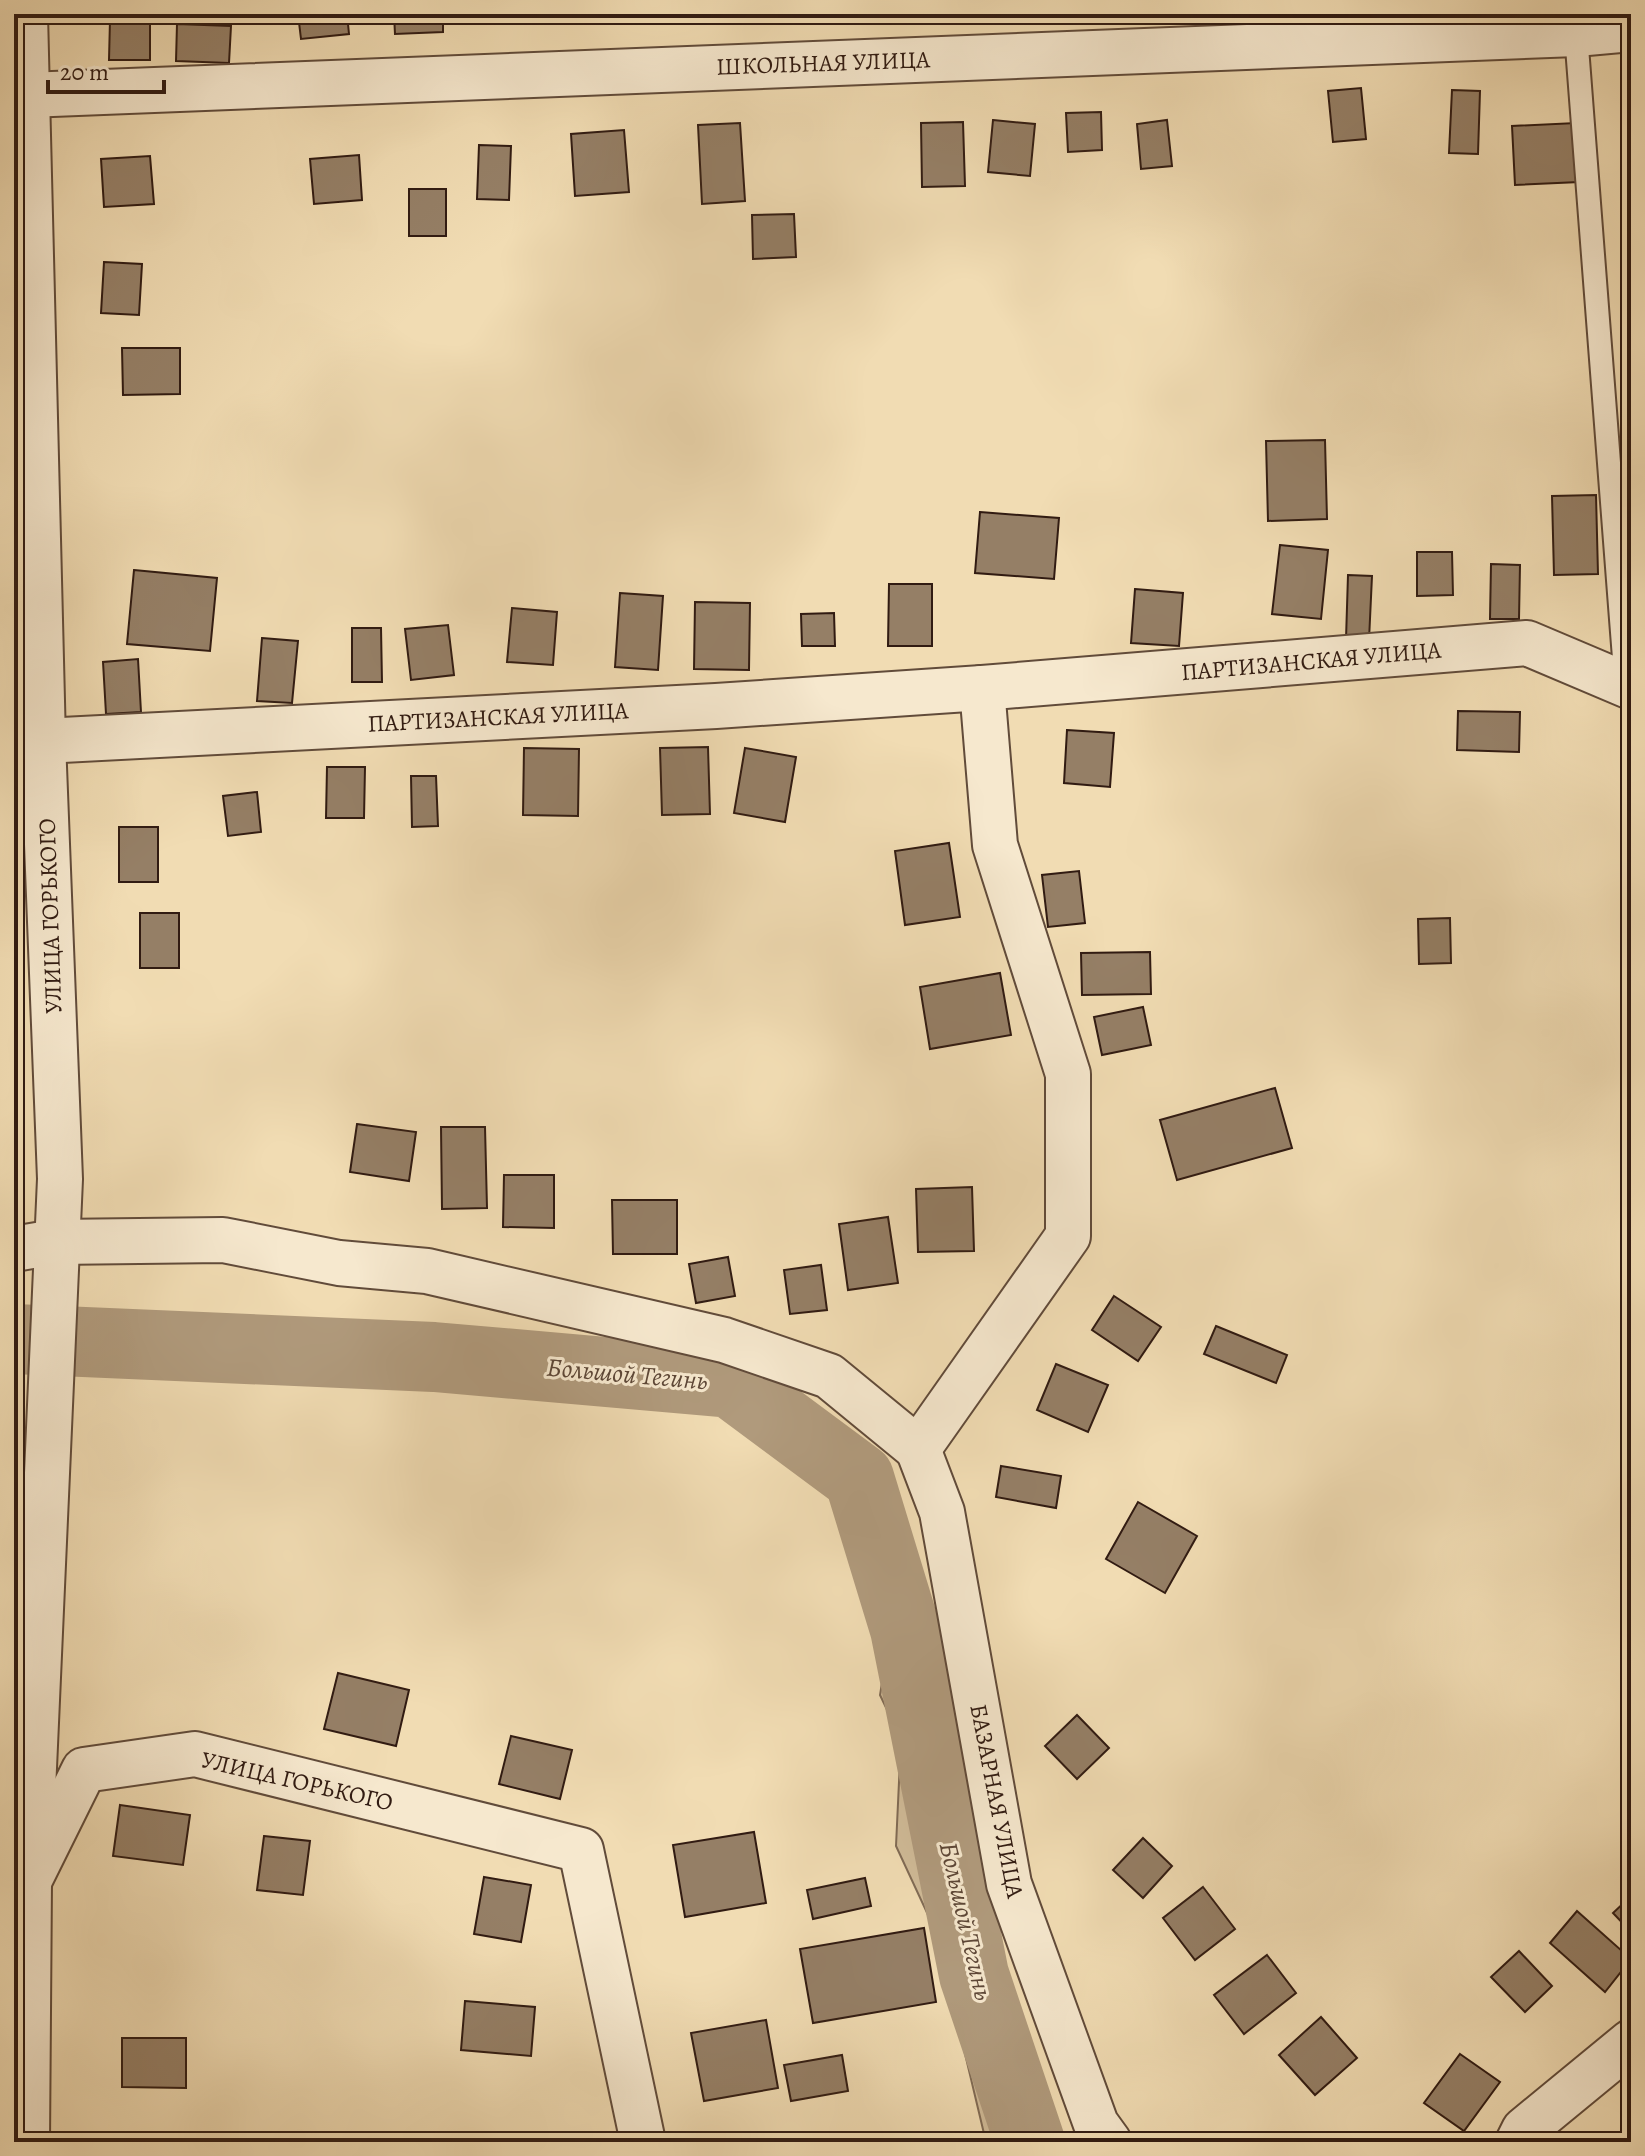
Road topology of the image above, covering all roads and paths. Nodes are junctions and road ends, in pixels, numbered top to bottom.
1 (25, 14) edge
2 (1631, 29) edge
3 (1576, 34) junction
4 (20, 95) edge
5 (1628, 685) edge
6 (982, 688) junction
7 (28, 743) edge
8 (41, 1251) edge
9 (918, 1449) junction
10 (22, 1879) edge
11 (1631, 2042) edge
12 (27, 2142) edge
13 (643, 2142) edge
14 (1109, 2142) edge
15 (1518, 2142) edge

1 - 4 street, УЛИЦА ГОРЬКОГО
2 - 3 street, ШКОЛЬНАЯ УЛИЦА
3 - 4 street, ШКОЛЬНАЯ УЛИЦА
3 - 5 lane
4 - 7 street, УЛИЦА ГОРЬКОГО
5 - 6 street, ПАРТИЗАНСКАЯ УЛИЦА
6 - 7 street, ПАРТИЗАНСКАЯ УЛИЦА
6 - 9 street
7 - 8 street, УЛИЦА ГОРЬКОГО
8 - 9 street
8 - 10 street, УЛИЦА ГОРЬКОГО
9 - 14 street, БАЗАРНАЯ УЛИЦА
10 - 12 street, УЛИЦА ГОРЬКОГО
10 - 13 street, УЛИЦА ГОРЬКОГО
11 - 15 street

